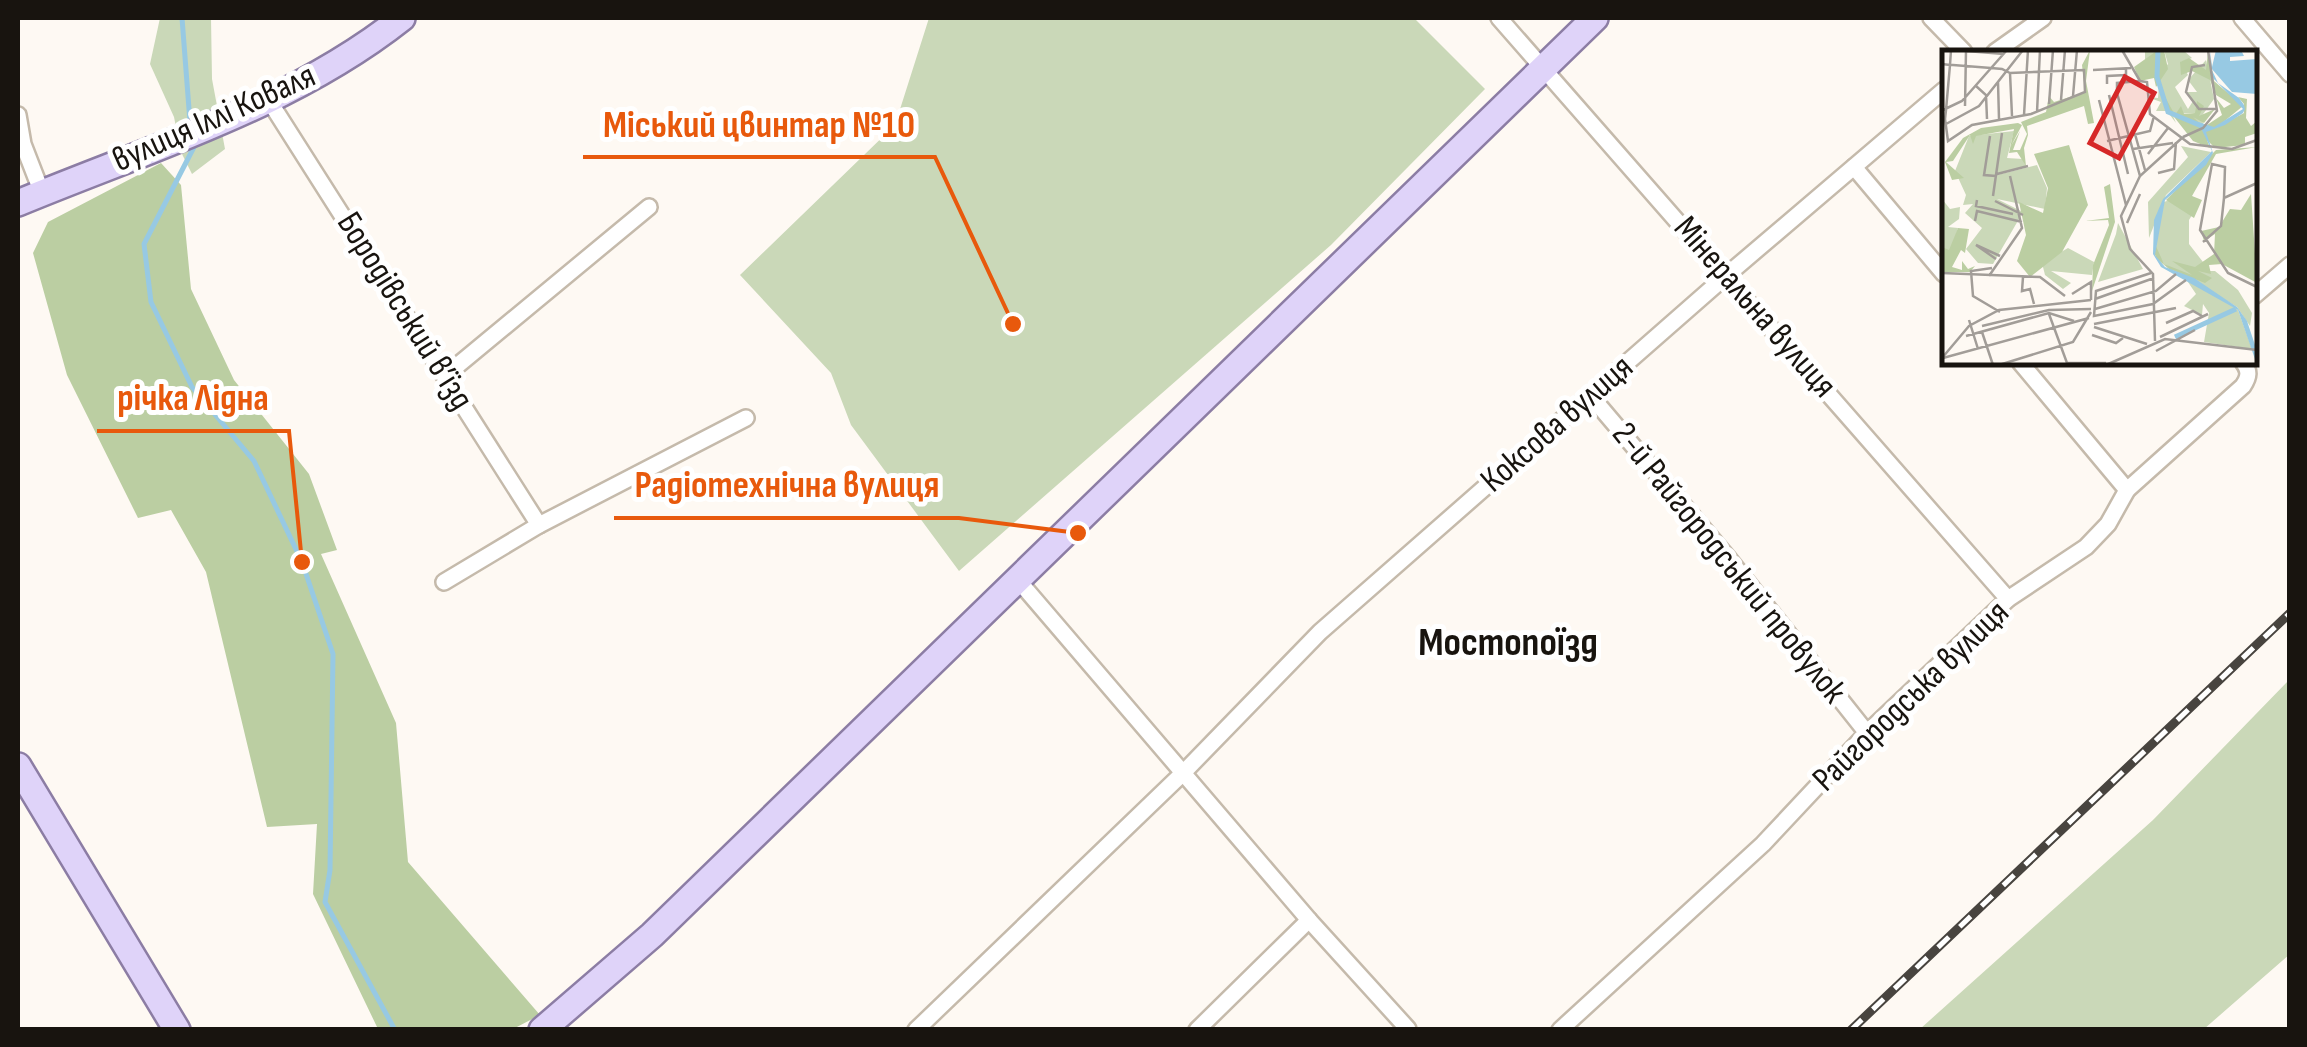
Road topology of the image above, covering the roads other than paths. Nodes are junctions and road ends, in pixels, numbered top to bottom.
1 (402, 18) edge
2 (1499, 18) edge
3 (1596, 18) edge
4 (1931, 18) edge
5 (2043, 18) edge
6 (2242, 18) edge
7 (1962, 50) edge
8 (1998, 50) edge
9 (1544, 67) junction
10 (2290, 74) edge
11 (1942, 92) edge
12 (268, 99) junction
13 (18, 116) edge
14 (1854, 167) junction
15 (42, 193) junction
16 (18, 203) edge
17 (649, 206) dead end
18 (2290, 265) edge
19 (1942, 272) edge
20 (1727, 275) junction
21 (2257, 293) edge
22 (2023, 365) edge
23 (2246, 365) edge
24 (446, 375) junction
25 (1590, 395) junction
26 (746, 418) dead end
27 (2127, 490) junction
28 (539, 524) junction
29 (1017, 579) junction
30 (444, 582) dead end
31 (2008, 600) junction
32 (1866, 733) junction
33 (18, 766) edge
34 (1183, 773) junction
35 (1309, 920) junction
36 (1407, 1029) edge
37 (177, 1030) edge
38 (542, 1030) edge
39 (916, 1030) edge
40 (1197, 1030) edge
41 (1560, 1030) edge

1 - 12 main road, вулиця Іллі Коваля
2 - 9 street, Мінеральна вулиця
3 - 9 main road
4 - 7 street
5 - 8 street
6 - 10 street
9 - 20 street, Мінеральна вулиця
9 - 29 main road
11 - 14 street, Коксова вулиця
12 - 15 main road, вулиця Іллі Коваля
12 - 24 street, Бородівський в’їзд
13 - 15 street
14 - 19 street
14 - 20 street, Коксова вулиця
15 - 16 main road, вулиця Іллі Коваля
17 - 24 street
18 - 21 street
20 - 25 street, Коксова вулиця
20 - 31 street, Мінеральна вулиця
22 - 27 street
23 - 27 street, Райгородська вулиця
24 - 28 street, Бородівський в’їзд
25 - 32 street, 2-й Райгородський провулок
25 - 34 street, Коксова вулиця
26 - 28 street
27 - 31 street, Райгородська вулиця
28 - 30 street
29 - 34 street
29 - 38 main road
31 - 32 street, Райгородська вулиця
32 - 41 street, Райгородська вулиця
33 - 37 main road
34 - 35 street
34 - 39 street, Коксова вулиця
35 - 36 street
35 - 40 street

